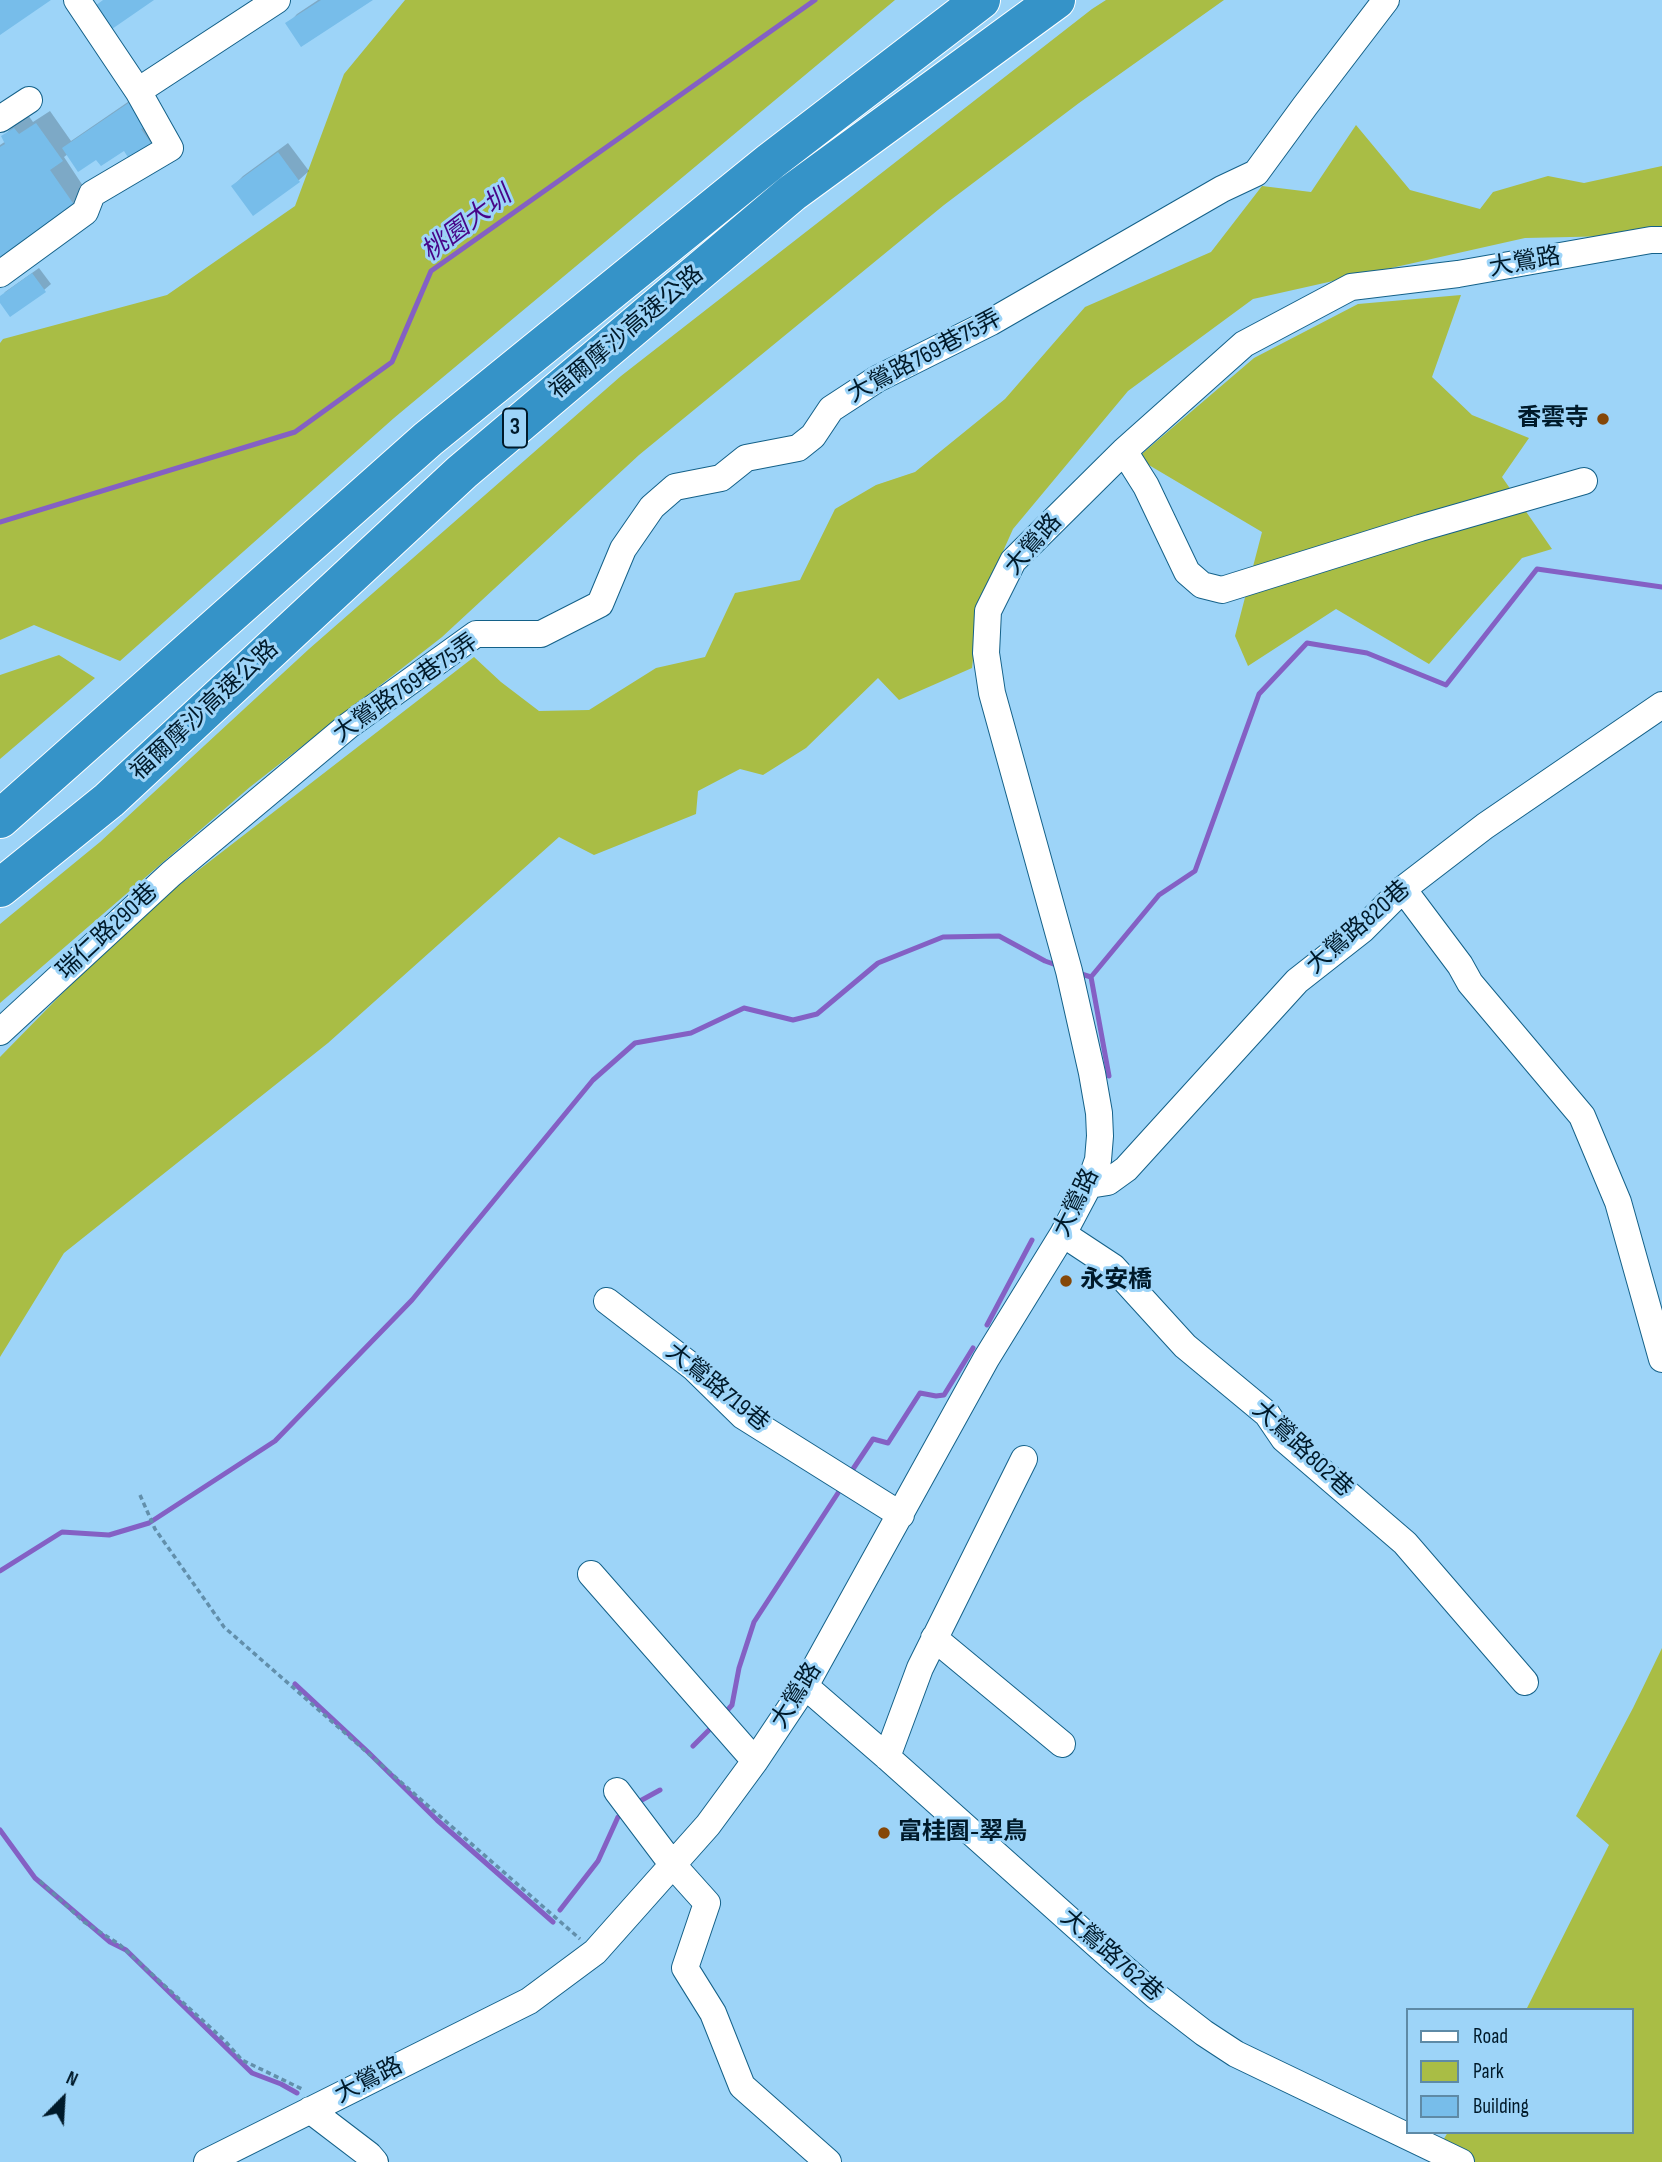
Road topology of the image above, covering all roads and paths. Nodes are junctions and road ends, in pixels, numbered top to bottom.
1 (77, 0) edge
2 (277, 0) edge
3 (981, 0) edge
4 (1056, 0) edge
5 (1386, 0) edge
6 (247, 8) edge
7 (138, 91) junction
8 (29, 100) dead end
9 (0, 119) edge
10 (1662, 240) edge
11 (0, 274) edge
12 (1124, 452) junction
13 (1584, 481) dead end
14 (1662, 705) edge
15 (0, 819) edge
16 (218, 835) joint
17 (0, 888) edge
18 (1403, 889) junction
19 (0, 1031) edge
20 (1089, 1185) junction
21 (1063, 1234) junction
22 (607, 1301) dead end
23 (1662, 1359) edge
24 (1024, 1460) dead end
25 (140, 1496) dead end
26 (901, 1516) junction
27 (591, 1574) dead end
28 (934, 1638) junction
29 (1525, 1682) dead end
30 (805, 1686) junction
31 (1062, 1744) dead end
32 (887, 1757) junction
33 (755, 1761) junction
34 (617, 1791) dead end
35 (672, 1864) junction
36 (40, 1881) dead end
37 (595, 1952) junction
38 (317, 2107) junction
39 (1424, 2154) edge
40 (227, 2158) edge
41 (375, 2162) edge
42 (828, 2162) edge
43 (1461, 2162) edge

1 - 7 street
2 - 6 street
3 - 15 highway, 福爾摩沙高速公路 / 3
4 - 17 highway, 福爾摩沙高速公路 / 3
5 - 16 street, 大鶯路769巷75弄
6 - 7 street
7 - 11 street
8 - 9 street
10 - 12 street, 大鶯路
12 - 13 street
12 - 20 street, 大鶯路
14 - 18 street, 大鶯路820巷
16 - 19 street, 瑞仁路290巷
18 - 20 street, 大鶯路820巷
18 - 23 street
20 - 21 street, 大鶯路
21 - 26 street, 大鶯路
21 - 29 street, 大鶯路802巷
22 - 26 street, 大鶯路719巷
24 - 28 street
25 - 37 path
26 - 30 street, 大鶯路
27 - 33 street
28 - 31 street
28 - 32 street
30 - 32 street, 大鶯路762巷
30 - 33 street, 大鶯路
32 - 39 street, 大鶯路762巷
33 - 35 street, 大鶯路
34 - 35 street
35 - 37 street, 大鶯路
35 - 42 street
36 - 38 path
37 - 38 street, 大鶯路
38 - 40 street, 大鶯路
38 - 41 street
39 - 43 street, 大鶯路762巷

